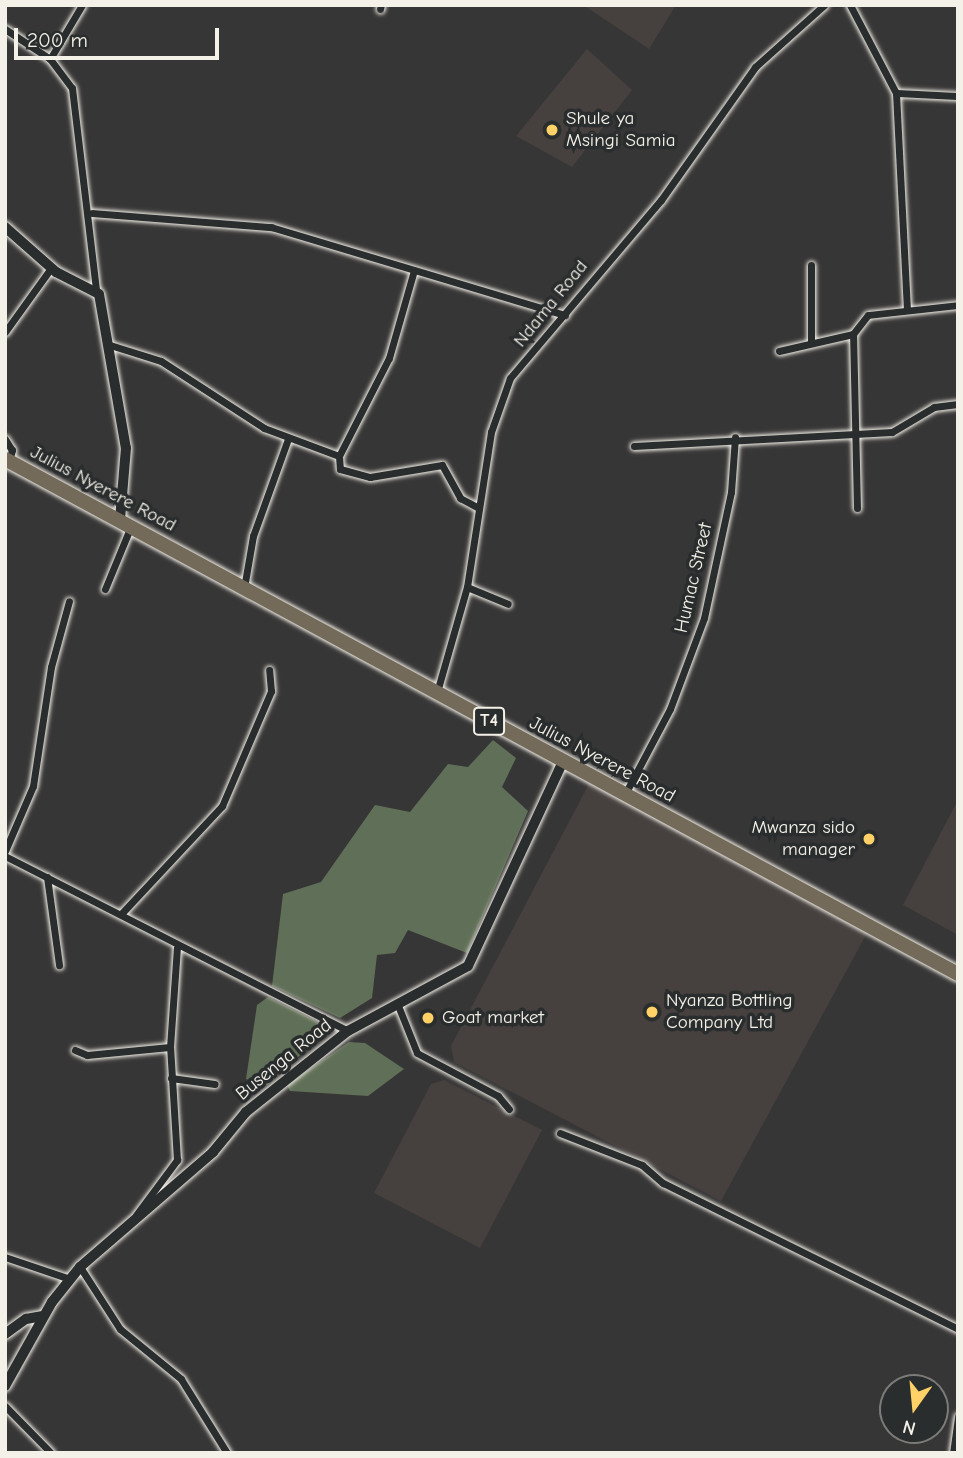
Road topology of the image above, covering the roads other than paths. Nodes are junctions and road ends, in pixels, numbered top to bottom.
1 (82, 5) edge
2 (824, 5) edge
3 (850, 5) edge
4 (5, 29) edge
5 (50, 59) junction
6 (896, 93) junction
7 (958, 96) edge
8 (92, 213) junction
9 (5, 227) edge
10 (811, 265) dead end
11 (51, 268) junction
12 (414, 270) junction
13 (96, 289) junction
14 (958, 305) edge
15 (907, 309) junction
16 (565, 315) junction
17 (5, 332) edge
18 (853, 334) junction
19 (811, 343) junction
20 (110, 345) junction
21 (779, 351) dead end
22 (958, 404) edge
23 (860, 433) junction
24 (735, 438) junction
25 (5, 439) edge
26 (288, 439) junction
27 (634, 446) dead end
28 (339, 456) junction
29 (7, 460) edge
30 (857, 508) dead end
31 (479, 509) junction
32 (125, 523) junction
33 (244, 587) junction
34 (467, 587) junction
35 (105, 589) dead end
36 (69, 601) dead end
37 (508, 604) dead end
38 (269, 670) dead end
39 (436, 692) junction
40 (563, 761) junction
41 (625, 795) junction
42 (5, 854) edge
43 (47, 877) junction
44 (121, 914) junction
45 (177, 948) junction
46 (59, 965) dead end
47 (958, 974) edge
48 (399, 1008) junction
49 (348, 1031) junction
50 (170, 1047) junction
51 (75, 1051) dead end
52 (171, 1079) junction
53 (215, 1084) dead end
54 (509, 1109) dead end
55 (560, 1133) dead end
56 (135, 1218) junction
57 (5, 1257) edge
58 (80, 1267) junction
59 (70, 1279) junction
60 (43, 1316) junction
61 (958, 1329) edge
62 (5, 1335) edge
63 (5, 1386) edge
64 (5, 1406) edge
65 (958, 1416) edge
66 (224, 1450) edge
67 (51, 1453) edge
68 (953, 1453) edge

1 - 5 street
2 - 16 street, Ndama Road
3 - 6 street
4 - 5 street
5 - 8 street
6 - 7 street
6 - 15 street
8 - 12 street
8 - 13 street
9 - 11 street
10 - 19 street
11 - 13 street
11 - 17 street
12 - 16 street
12 - 28 street
13 - 20 street
14 - 15 street
15 - 18 street
16 - 31 street, Ndama Road
18 - 19 street
18 - 23 street
19 - 21 street
20 - 26 street
20 - 32 street
22 - 23 street
23 - 24 street
23 - 30 street
24 - 27 street
24 - 41 street, Humac Street
25 - 29 street
26 - 28 street
26 - 33 street
28 - 31 street
29 - 32 highway, Julius Nyerere Road / T4
31 - 34 street, Ndama Road
32 - 33 highway, Julius Nyerere Road / T4
32 - 35 street
33 - 39 highway, Julius Nyerere Road / T4
34 - 37 street
34 - 39 street, Ndama Road
36 - 42 street
38 - 44 street
39 - 40 highway, Julius Nyerere Road / T4
40 - 41 highway, Julius Nyerere Road / T4
40 - 48 street, Busenga Road
41 - 47 highway, Julius Nyerere Road / T4
42 - 43 street
43 - 44 street
43 - 46 street
44 - 45 street
45 - 49 street
45 - 50 street
48 - 49 street, Busenga Road
48 - 54 street
49 - 56 street, Busenga Road
50 - 51 street
50 - 52 street
52 - 53 street
52 - 56 street
55 - 61 street
56 - 58 street, Busenga Road
57 - 59 street
58 - 59 street, Busenga Road
58 - 66 street
59 - 60 street, Busenga Road
60 - 62 street
60 - 63 street, Busenga Road
64 - 67 street
65 - 68 street

